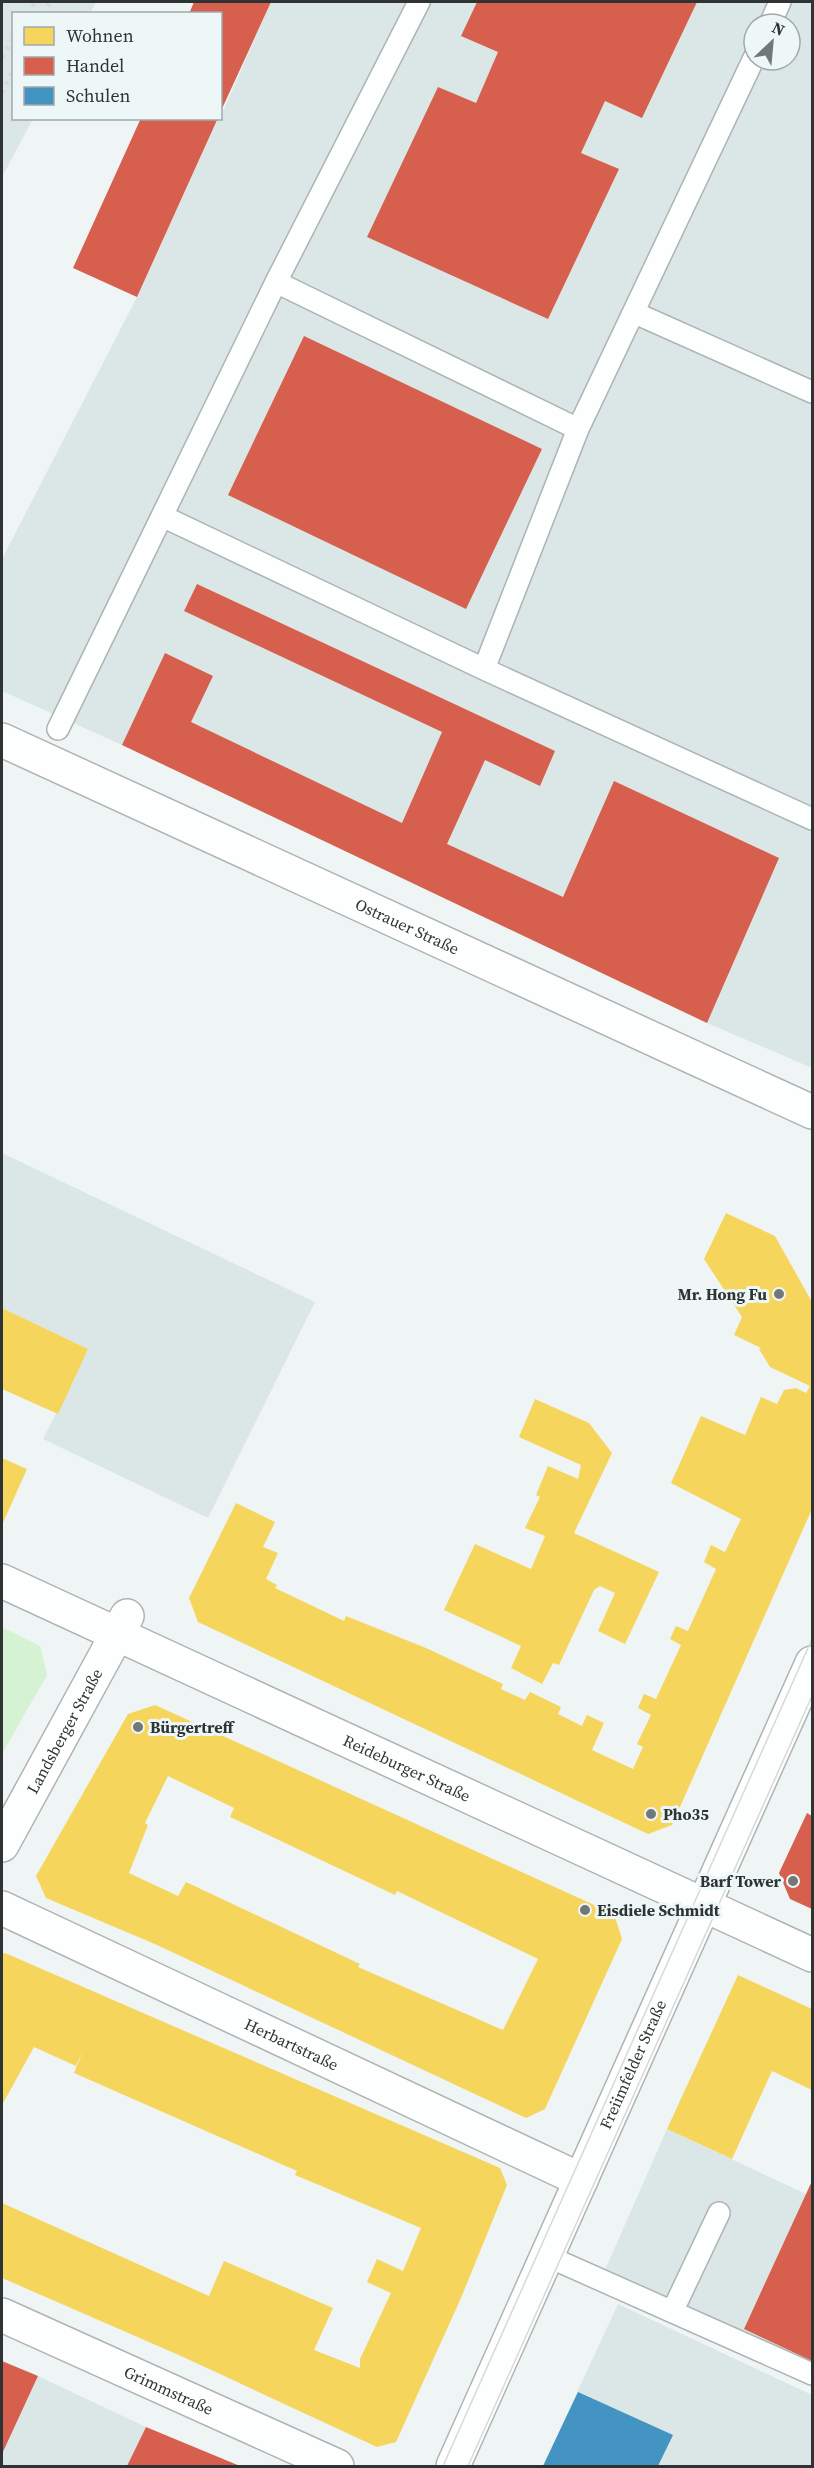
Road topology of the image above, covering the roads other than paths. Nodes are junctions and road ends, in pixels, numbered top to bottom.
1 (419, 2) edge
2 (747, 72) edge
3 (276, 282) junction
4 (635, 314) junction
5 (813, 392) edge
6 (578, 429) junction
7 (162, 516) junction
8 (484, 669) junction
9 (58, 729) dead end
10 (2, 740) edge
11 (813, 819) edge
12 (813, 1112) edge
13 (2, 1581) edge
14 (122, 1625) junction
15 (813, 1663) edge
16 (2, 1845) edge
17 (704, 1905) junction
18 (2, 1908) edge
19 (813, 1955) edge
20 (581, 2180) junction
21 (719, 2214) dead end
22 (547, 2256) junction
23 (673, 2310) junction
24 (2, 2315) edge
25 (813, 2374) edge
26 (337, 2466) edge
27 (453, 2466) edge

1 - 3 lane
2 - 4 lane
3 - 6 lane
3 - 7 lane
4 - 5 lane
4 - 6 lane
6 - 8 lane
7 - 8 lane
7 - 9 lane
8 - 11 lane
10 - 12 street, Ostrauer Straße
13 - 14 street, Reideburger Straße
14 - 16 street, Landsberger Straße
14 - 17 street, Reideburger Straße
15 - 17 street, Freiimfelder Straße
17 - 19 street, Reideburger Straße
17 - 20 street, Freiimfelder Straße
18 - 20 street, Herbartstraße
20 - 22 street, Freiimfelder Straße
21 - 23 lane
22 - 23 lane
22 - 27 street, Freiimfelder Straße
23 - 25 lane
24 - 26 street, Grimmstraße

